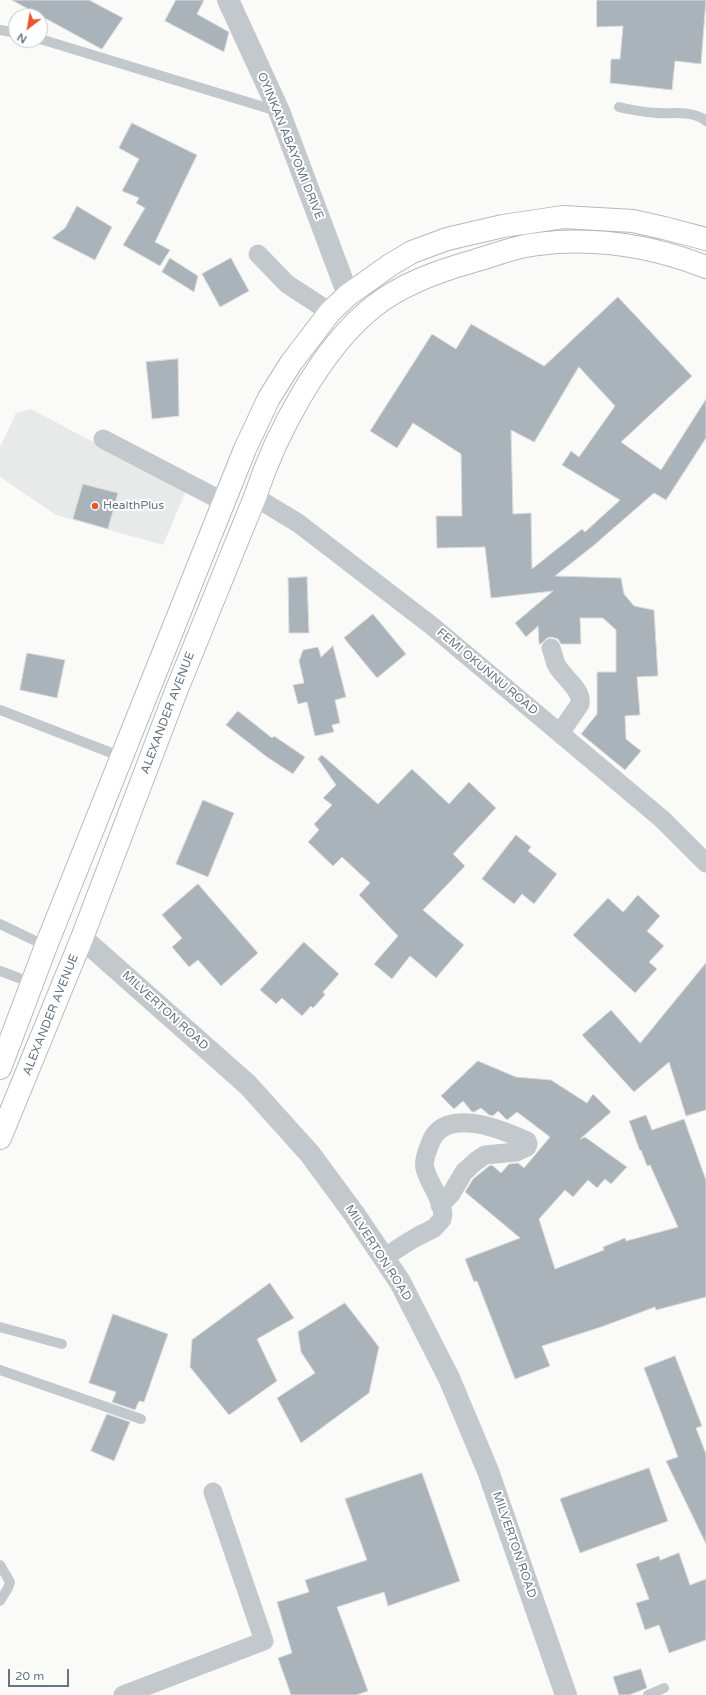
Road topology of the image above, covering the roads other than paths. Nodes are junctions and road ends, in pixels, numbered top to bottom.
1 (228, 0) edge
2 (48, 41) edge
3 (619, 107) dead end
4 (279, 111) junction
5 (706, 120) edge
6 (706, 240) edge
7 (258, 254) dead end
8 (706, 267) edge
9 (348, 295) junction
10 (330, 312) junction
11 (103, 438) dead end
12 (255, 497) junction
13 (224, 502) junction
14 (551, 648) dead end
15 (0, 710) edge
16 (560, 733) junction
17 (122, 757) junction
18 (706, 863) edge
19 (0, 924) edge
20 (82, 938) junction
21 (46, 946) junction
22 (0, 971) edge
23 (32, 983) junction
24 (0, 1068) edge
25 (0, 1138) edge
26 (440, 1204) junction
27 (384, 1258) junction
28 (0, 1327) edge
29 (62, 1344) dead end
30 (0, 1370) edge
31 (141, 1418) dead end
32 (213, 1492) dead end
33 (0, 1565) edge
34 (0, 1601) edge
35 (664, 1688) dead end
36 (123, 1695) edge
37 (566, 1695) edge
38 (648, 1695) edge

1 - 4 street, OYINKAN ABAYOMI DRIVE
2 - 4 lane
3 - 5 lane
4 - 9 street, OYINKAN ABAYOMI DRIVE
6 - 9 main road
7 - 10 street
8 - 12 main road, ALEXANDER AVENUE
9 - 10 main road
10 - 13 main road
11 - 13 street
12 - 16 street, FEMI OKUNNU ROAD
12 - 20 main road, ALEXANDER AVENUE
13 - 17 main road
14 - 16 street
15 - 17 lane
16 - 18 street, FEMI OKUNNU ROAD
17 - 21 main road
19 - 21 lane
20 - 25 main road, ALEXANDER AVENUE
20 - 27 street, MILVERTON ROAD
21 - 23 main road
22 - 23 lane
23 - 24 main road
26 - 26 street
26 - 27 street
27 - 37 street, MILVERTON ROAD
28 - 29 lane
30 - 31 lane
32 - 36 street
33 - 34 lane
35 - 38 lane

